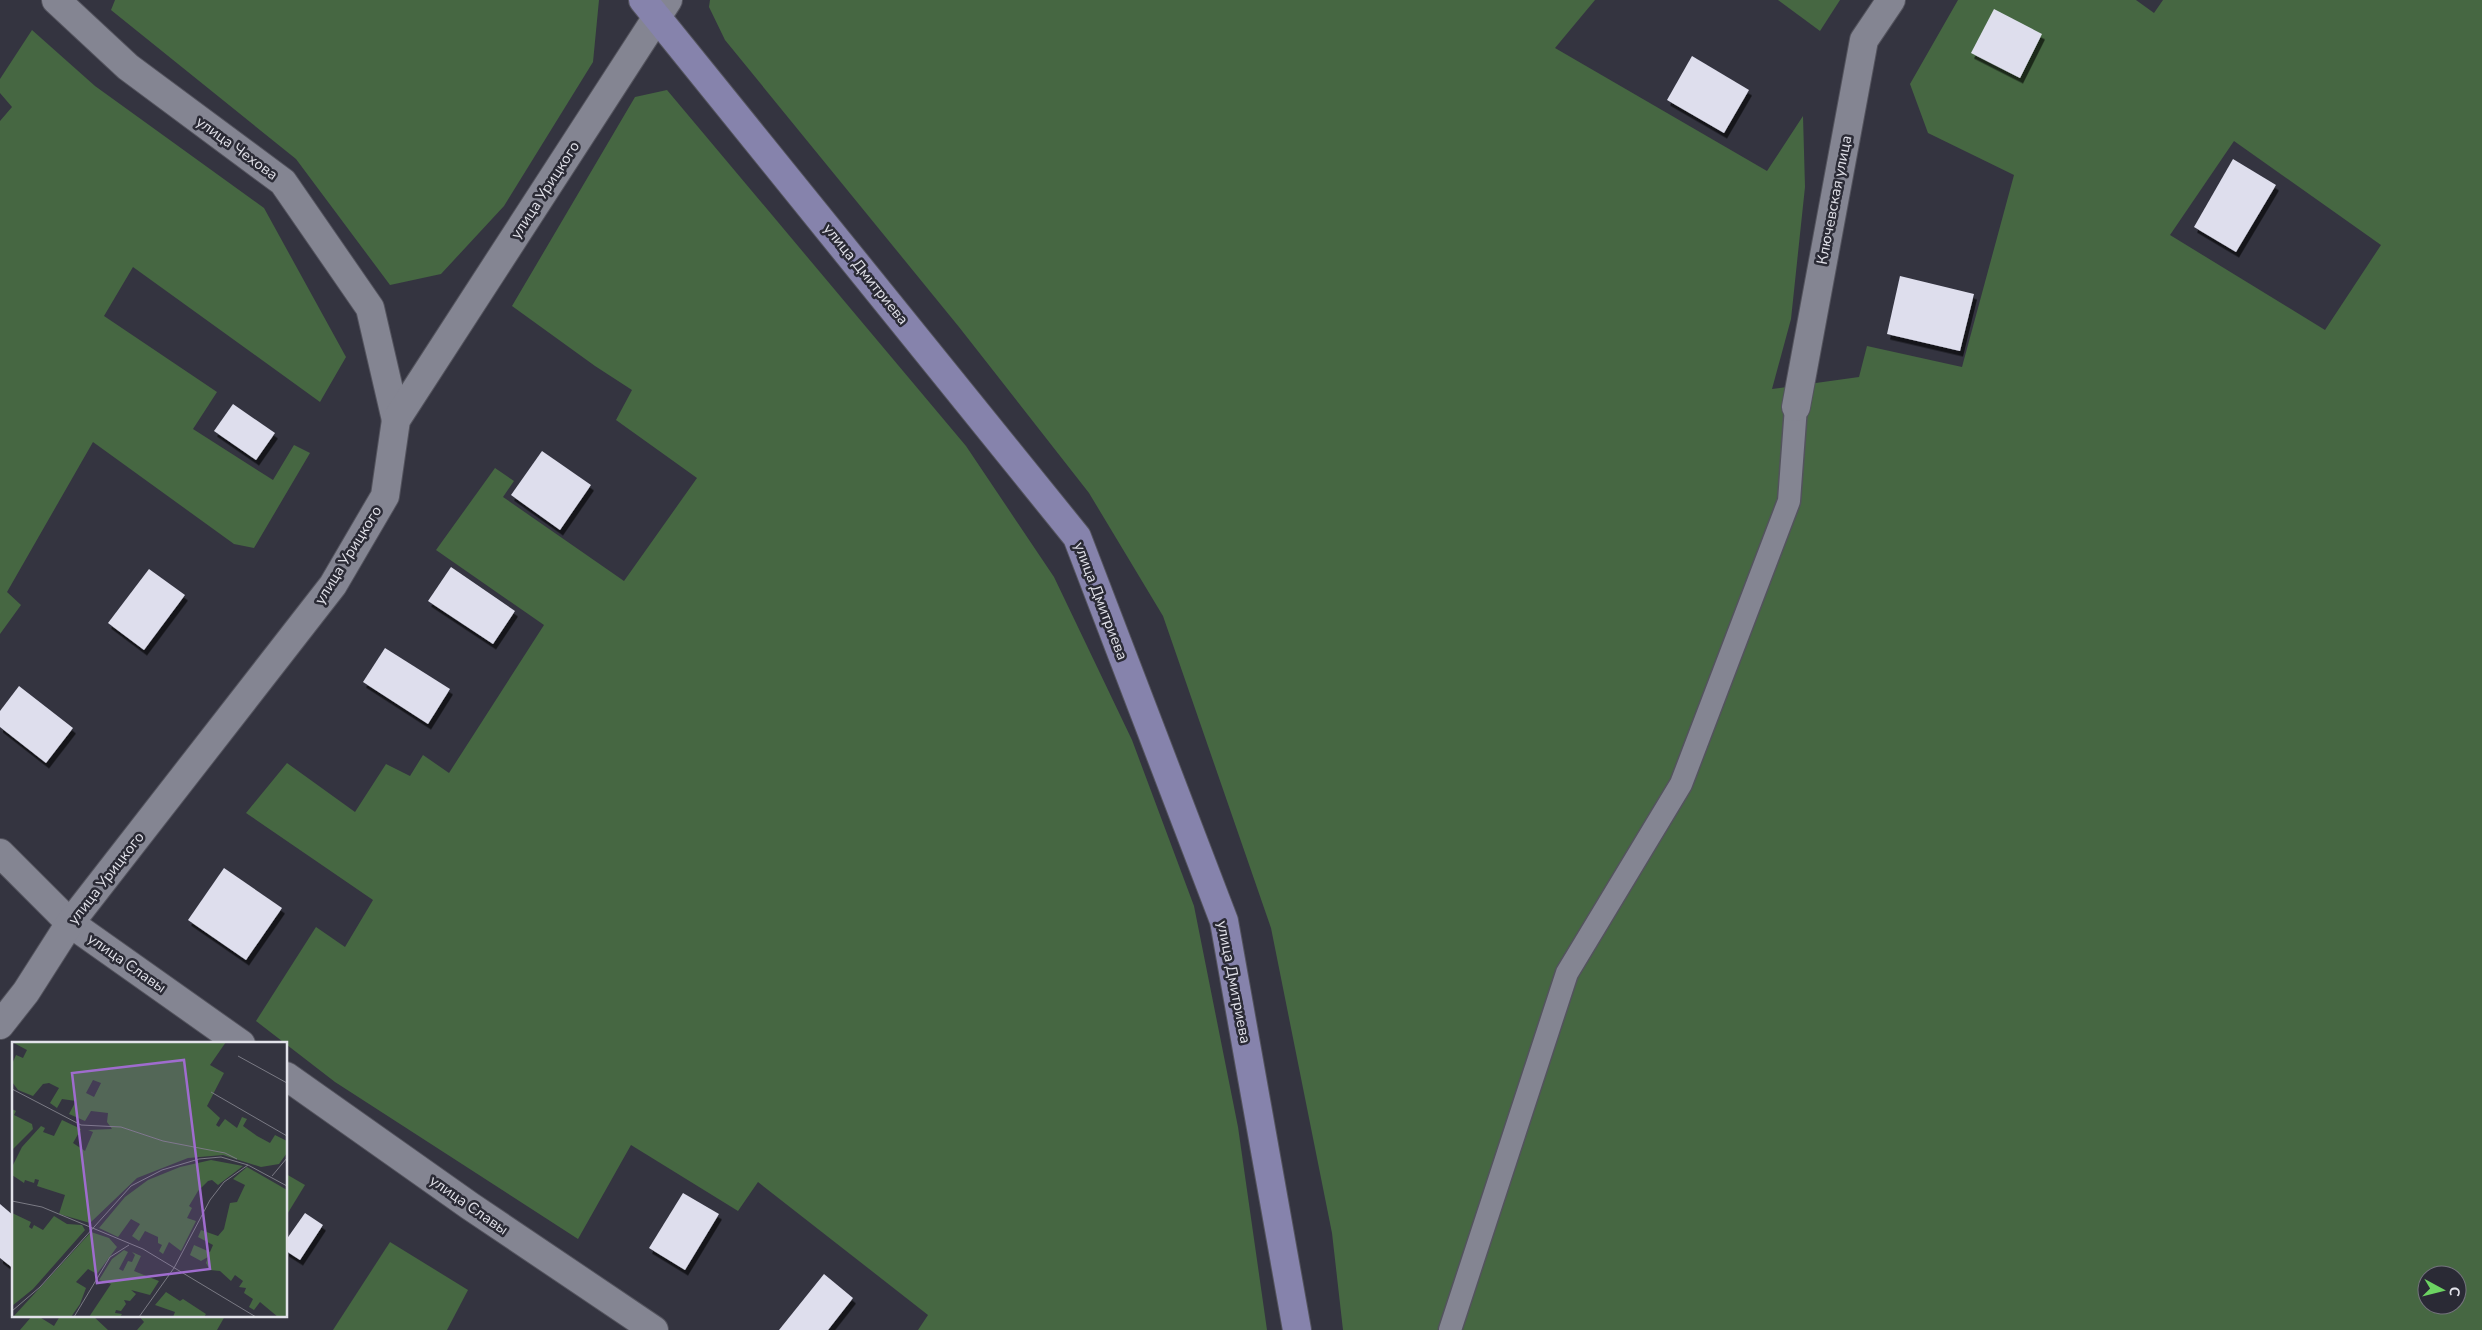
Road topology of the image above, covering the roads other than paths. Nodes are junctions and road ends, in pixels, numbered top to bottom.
1 (56, 0) edge
2 (1892, 0) edge
3 (656, 6) edge
4 (1796, 407) joint
5 (396, 420) junction
6 (0, 853) edge
7 (70, 923) junction
8 (0, 1025) edge
9 (238, 1042) edge
10 (288, 1077) edge
11 (654, 1330) edge
12 (1297, 1330) edge
13 (1450, 1330) edge

1 - 5 street, улица Чехова
2 - 4 street, Ключевская улица
3 - 5 street, улица Урицкого
3 - 12 street, улица Дмитриева
4 - 13 lane
5 - 7 street, улица Урицкого
6 - 7 street, улица Славы
7 - 8 street, улица Урицкого
7 - 9 street, улица Славы
10 - 11 street, улица Славы

